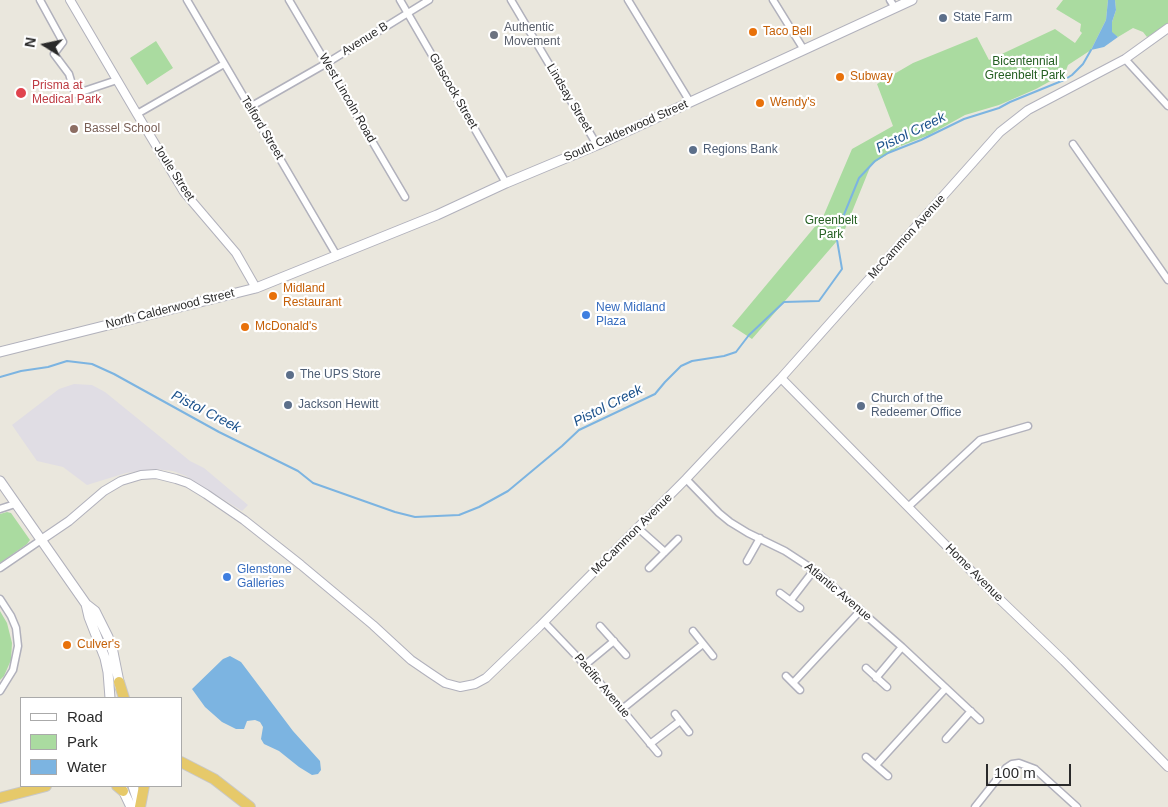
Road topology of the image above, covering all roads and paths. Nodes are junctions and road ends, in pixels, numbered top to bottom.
1 (40, 0) edge
2 (70, 0) edge
3 (187, 0) edge
4 (289, 0) edge
5 (400, 0) edge
6 (429, 0) edge
7 (511, 0) edge
8 (628, 0) edge
9 (773, 0) edge
10 (912, 0) edge
11 (893, 4) edge
12 (407, 12) junction
13 (1168, 28) edge
14 (804, 50) junction
15 (1124, 59) junction
16 (327, 63) junction
17 (224, 64) junction
18 (117, 80) junction
19 (690, 102) junction
20 (1168, 106) edge
21 (250, 108) junction
22 (137, 114) junction
23 (1073, 144) dead end
24 (597, 145) junction
25 (506, 183) junction
26 (405, 197) dead end
27 (337, 256) junction
28 (1166, 271) edge
29 (1168, 280) edge
30 (256, 288) junction
31 (0, 352) edge
32 (781, 378) junction
33 (1028, 426) dead end
34 (686, 479) junction
35 (0, 481) edge
36 (15, 504) junction
37 (908, 507) junction
38 (0, 509) edge
39 (638, 528) junction
40 (760, 538) junction
41 (678, 539) dead end
42 (41, 540) junction
43 (665, 552) junction
44 (747, 560) dead end
45 (0, 568) edge
46 (649, 568) dead end
47 (814, 570) junction
48 (780, 593) dead end
49 (0, 600) edge
50 (791, 600) junction
51 (86, 604) junction
52 (800, 608) dead end
53 (861, 610) junction
54 (544, 622) junction
55 (600, 626) dead end
56 (693, 631) dead end
57 (614, 641) junction
58 (703, 644) junction
59 (902, 647) junction
60 (626, 654) dead end
61 (713, 656) dead end
62 (585, 665) junction
63 (866, 668) dead end
64 (786, 676) dead end
65 (876, 678) junction
66 (119, 682) joint
67 (793, 683) junction
68 (886, 687) dead end
69 (946, 688) junction
70 (800, 690) dead end
71 (0, 691) edge
72 (110, 697) edge
73 (123, 697) edge
74 (621, 710) junction
75 (971, 711) junction
76 (675, 714) dead end
77 (980, 720) dead end
78 (680, 721) junction
79 (689, 732) dead end
80 (946, 738) dead end
81 (650, 744) junction
82 (658, 753) dead end
83 (866, 757) dead end
84 (182, 764) edge
85 (1167, 764) edge
86 (876, 765) junction
87 (888, 776) dead end
88 (42, 787) edge
89 (120, 787) edge
90 (133, 787) edge
91 (144, 787) edge
92 (0, 798) edge
93 (1074, 806) edge
94 (131, 807) edge
95 (140, 807) edge
96 (250, 807) edge
97 (975, 807) edge

1 - 18 street
2 - 18 street, Joule Street
3 - 17 street, Telford Street
4 - 16 street, West Lincoln Road
5 - 12 street, Glascock Street
6 - 12 street, Avenue B
7 - 24 street, Lindsay Street
8 - 19 street
9 - 14 street
10 - 11 main road, South Calderwood Street
11 - 14 main road, South Calderwood Street
12 - 16 street, Avenue B
12 - 25 street, Glascock Street
13 - 15 street, McCammon Avenue
14 - 19 main road, South Calderwood Street
15 - 20 street
15 - 32 street, McCammon Avenue
16 - 21 street, Avenue B
16 - 26 street, West Lincoln Road
17 - 21 street, Telford Street
17 - 22 street
18 - 22 street, Joule Street
19 - 24 main road, South Calderwood Street
21 - 27 street, Telford Street
22 - 30 street, Joule Street
23 - 28 street
24 - 25 main road, South Calderwood Street
25 - 27 main road, South Calderwood Street
27 - 30 main road, North Calderwood Street
28 - 29 street
30 - 31 main road, North Calderwood Street
32 - 34 street, McCammon Avenue
32 - 37 street, Home Avenue
33 - 37 street
34 - 39 street, McCammon Avenue
34 - 40 street, Atlantic Avenue
35 - 36 main road
36 - 38 street
36 - 42 main road
37 - 85 street, Home Avenue
39 - 43 street
39 - 54 street, McCammon Avenue
40 - 44 street
40 - 47 street, Atlantic Avenue
41 - 43 street
42 - 45 street
42 - 51 main road
42 - 54 street, McCammon Avenue
43 - 46 street
47 - 50 street
47 - 53 street, Atlantic Avenue
48 - 50 street
49 - 71 street
50 - 52 street
51 - 66 main road
51 - 72 main road
53 - 59 street, Atlantic Avenue
53 - 67 street
54 - 62 street, Pacific Avenue
55 - 57 street
56 - 58 street
57 - 60 street
57 - 62 street
58 - 61 street
58 - 74 street
59 - 65 street
59 - 69 street, Atlantic Avenue
62 - 74 street, Pacific Avenue
63 - 65 street
64 - 67 street
65 - 68 street
66 - 73 highway
67 - 70 street
69 - 75 street, Atlantic Avenue
69 - 86 street
74 - 81 street, Pacific Avenue
75 - 77 street, Atlantic Avenue
75 - 80 street
76 - 78 street
78 - 79 street
78 - 81 street
81 - 82 street, Pacific Avenue
83 - 86 street
84 - 96 highway
86 - 87 street
88 - 92 highway
89 - 94 main road
90 - 95 main road
91 - 95 highway
93 - 97 street

